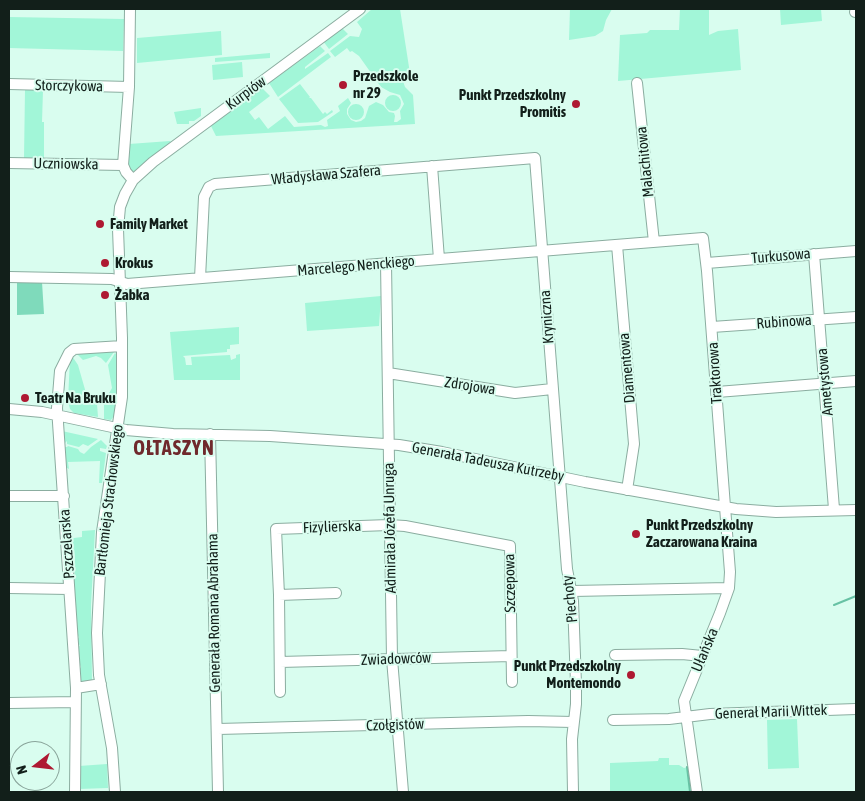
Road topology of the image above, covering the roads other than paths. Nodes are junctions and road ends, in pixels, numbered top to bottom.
1 (130, 9) edge
2 (360, 9) edge
3 (637, 83) dead end
4 (9, 84) edge
5 (129, 87) junction
6 (536, 158) joint
7 (9, 163) edge
8 (122, 165) junction
9 (432, 166) junction
10 (134, 180) junction
11 (703, 238) joint
12 (654, 242) junction
13 (617, 245) junction
14 (856, 250) edge
15 (542, 252) junction
16 (814, 254) junction
17 (439, 259) junction
18 (707, 262) junction
19 (386, 264) junction
20 (9, 277) edge
21 (200, 278) junction
22 (120, 282) junction
23 (856, 317) edge
24 (820, 319) junction
25 (712, 327) junction
26 (120, 346) junction
27 (388, 373) junction
28 (856, 381) edge
29 (825, 384) junction
30 (552, 389) junction
31 (717, 392) junction
32 (9, 409) edge
33 (58, 415) junction
34 (118, 430) junction
35 (210, 434) junction
36 (388, 443) junction
37 (560, 476) junction
38 (627, 490) junction
39 (9, 496) edge
40 (64, 496) junction
41 (725, 508) junction
42 (834, 510) junction
43 (856, 510) edge
44 (389, 525) junction
45 (9, 588) edge
46 (729, 588) junction
47 (69, 589) junction
48 (572, 591) junction
49 (336, 593) dead end
50 (279, 595) junction
51 (615, 655) dead end
52 (511, 656) junction
53 (702, 656) junction
54 (392, 659) junction
55 (280, 662) junction
56 (512, 682) dead end
57 (101, 684) junction
58 (76, 688) junction
59 (280, 692) dead end
60 (9, 702) edge
61 (75, 702) junction
62 (856, 709) edge
63 (685, 716) junction
64 (612, 720) dead end
65 (573, 722) junction
66 (398, 725) junction
67 (218, 729) junction
68 (75, 792) edge
69 (115, 792) edge
70 (218, 792) edge
71 (403, 792) edge
72 (573, 792) edge
73 (697, 792) edge

1 - 5 street
2 - 10 street, Kurpiów
3 - 12 street, Malachitowa
4 - 5 street, Storczykowa
5 - 8 street
6 - 9 street, Władysława Szafera
6 - 15 street, Kryniczna
7 - 8 street, Uczniowska
8 - 10 street
9 - 17 street
9 - 21 street, Władysława Szafera
10 - 22 street, Bartłomieja Strachowskiego
11 - 12 street, Marcelego Nenckiego
11 - 18 street, Traktorowa
12 - 13 street, Marcelego Nenckiego
13 - 15 street, Marcelego Nenckiego
13 - 38 street, Diamentowa
14 - 16 street, Turkusowa
15 - 17 street, Marcelego Nenckiego
15 - 30 street, Kryniczna
16 - 18 street, Turkusowa
16 - 24 street, Ametystowa
17 - 19 street, Marcelego Nenckiego
18 - 25 street, Traktorowa
19 - 21 street, Marcelego Nenckiego
19 - 27 street, Admirała Józefa Unruga
20 - 22 street, Marcelego Nenckiego
21 - 22 street, Marcelego Nenckiego
22 - 26 street, Bartłomieja Strachowskiego
23 - 24 street, Rubinowa
24 - 25 street, Rubinowa
24 - 29 street, Ametystowa
25 - 31 street, Traktorowa
26 - 33 street, Pszczelarska
26 - 34 street, Bartłomieja Strachowskiego
27 - 30 street, Zdrojowa
27 - 36 street, Admirała Józefa Unruga
28 - 29 street
29 - 31 street
29 - 42 street, Ametystowa
30 - 37 street, Kryniczna
31 - 41 street, Traktorowa
32 - 33 street, Generała Tadeusza Kutrzeby
33 - 34 street, Generała Tadeusza Kutrzeby
33 - 40 street, Pszczelarska
34 - 35 street, Generała Tadeusza Kutrzeby
34 - 57 street, Bartłomieja Strachowskiego
35 - 36 street, Generała Tadeusza Kutrzeby
35 - 67 street, Generała Romana Abrahama
36 - 37 street, Generała Tadeusza Kutrzeby
36 - 44 street, Admirała Józefa Unruga
37 - 38 street, Generała Tadeusza Kutrzeby
37 - 48 street, Piechoty
38 - 41 street, Generała Tadeusza Kutrzeby
39 - 40 street
40 - 47 street, Pszczelarska
41 - 42 street, Generała Tadeusza Kutrzeby
41 - 46 street, Ułańska
42 - 43 street, Generała Tadeusza Kutrzeby
44 - 50 street, Fizylierska
44 - 52 street, Szczepowa
44 - 54 street, Admirała Józefa Unruga
45 - 47 street
46 - 48 street
46 - 53 street, Ułańska
47 - 58 street, Pszczelarska
48 - 65 street, Piechoty
49 - 50 street
50 - 55 street
51 - 53 street
52 - 54 street, Zwiadowców
52 - 56 street, Szczepowa
53 - 63 street, Ułańska
54 - 55 street, Zwiadowców
54 - 66 street, Admirała Józefa Unruga
55 - 59 street
57 - 58 street
57 - 69 street, Bartłomieja Strachowskiego
58 - 61 street, Pszczelarska
60 - 61 street
61 - 68 street, Pszczelarska
62 - 63 street, Generał Marii Wittek
63 - 64 street, Generał Marii Wittek
63 - 73 street, Ułańska
65 - 66 street, Czołgistów
65 - 72 street, Piechoty
66 - 67 street, Czołgistów
66 - 71 street, Admirała Józefa Unruga
67 - 70 street, Generała Romana Abrahama

